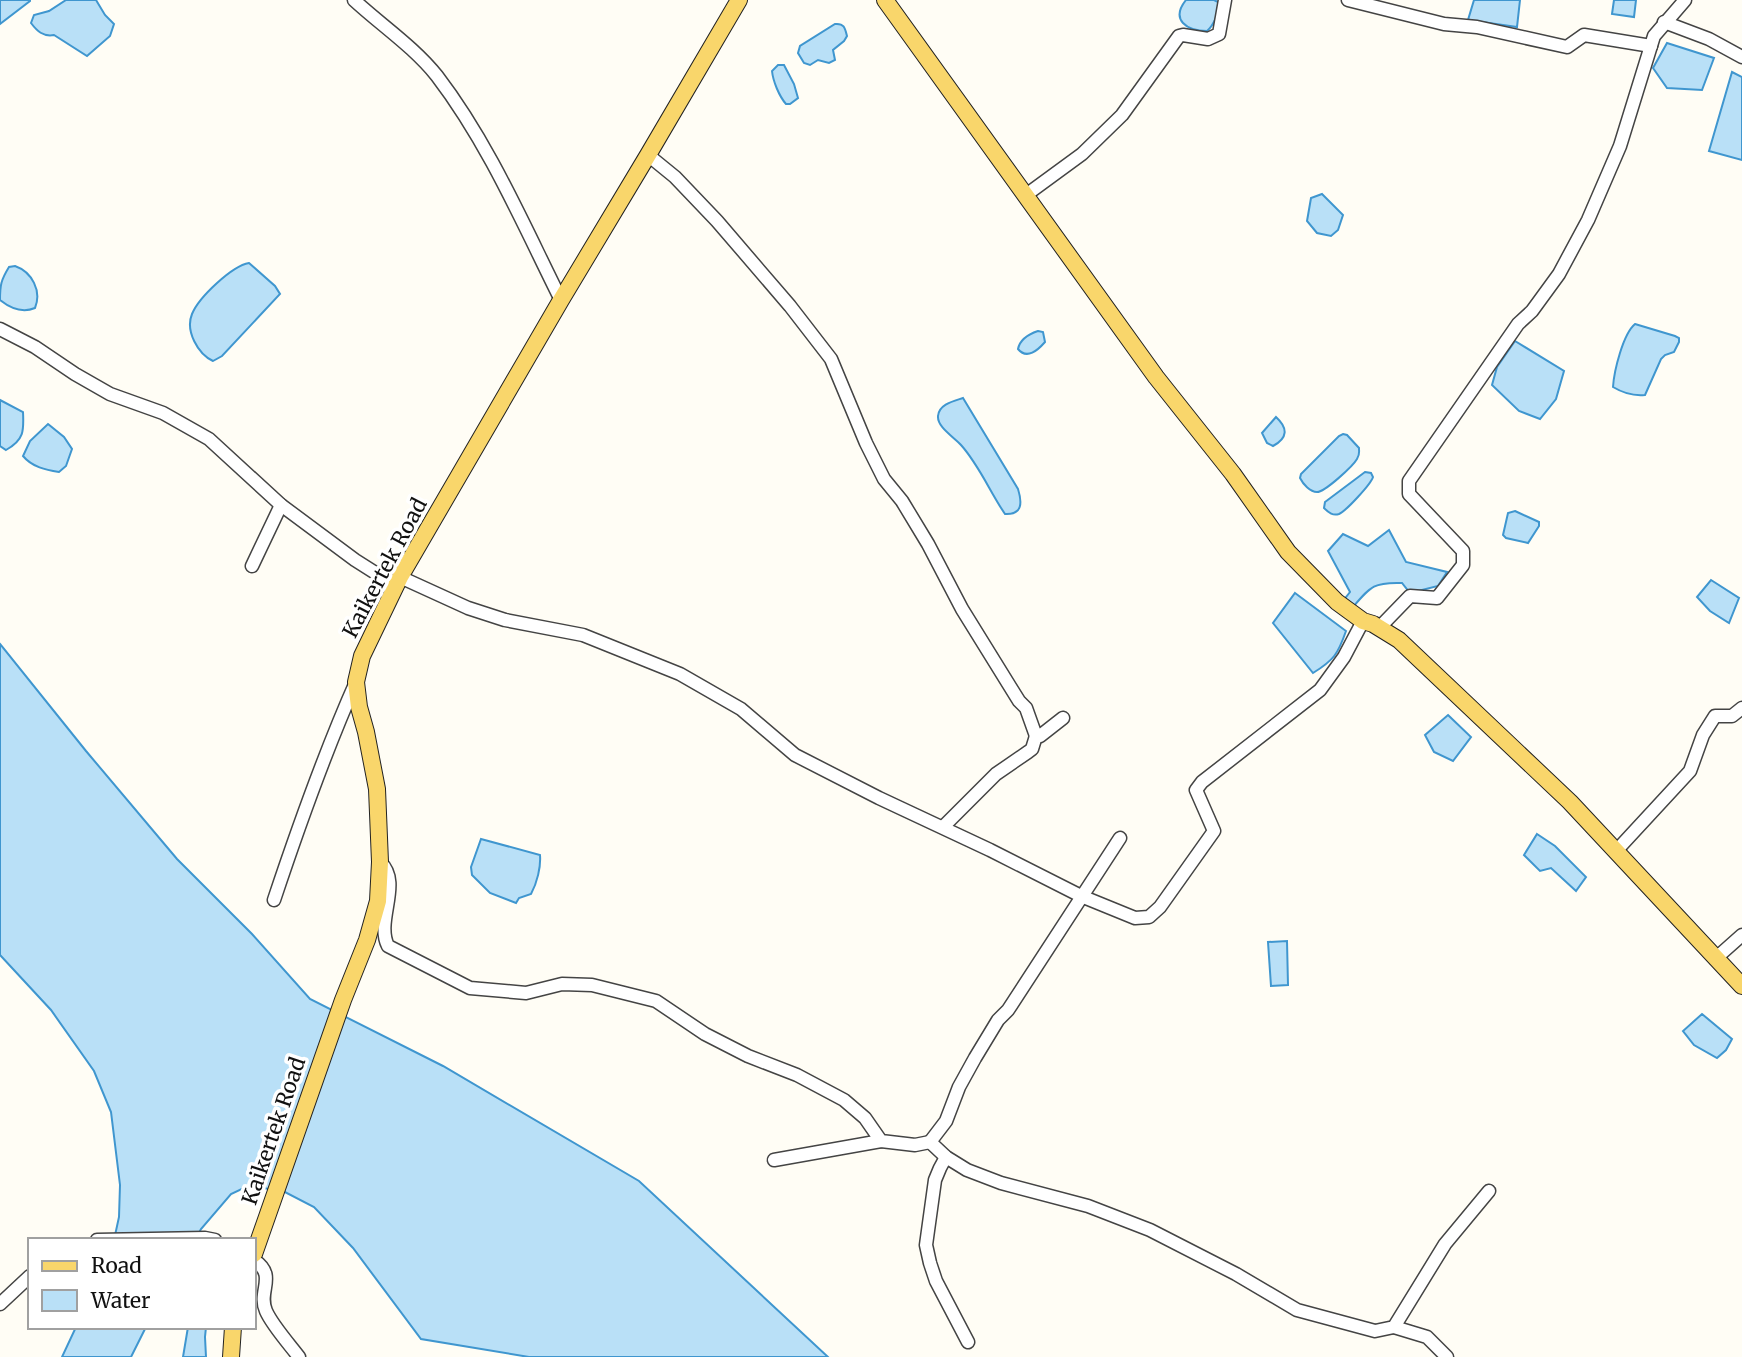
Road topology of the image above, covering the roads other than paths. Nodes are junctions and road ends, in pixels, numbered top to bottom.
1 (354, 0) edge
2 (739, 0) edge
3 (885, 0) edge
4 (1224, 0) edge
5 (1348, 0) edge
6 (1685, 0) edge
7 (1664, 22) junction
8 (1651, 46) junction
9 (1742, 57) edge
10 (648, 155) junction
11 (1026, 195) junction
12 (561, 300) junction
13 (0, 329) edge
14 (282, 505) junction
15 (252, 566) dead end
16 (398, 581) junction
17 (1363, 621) junction
18 (1379, 628) junction
19 (356, 682) junction
20 (1742, 708) edge
21 (1063, 718) dead end
22 (1036, 736) junction
23 (943, 827) junction
24 (1120, 838) dead end
25 (1617, 850) junction
26 (380, 862) junction
27 (1081, 896) junction
28 (274, 900) dead end
29 (1742, 935) edge
30 (1716, 959) junction
31 (1742, 986) edge
32 (881, 1141) junction
33 (930, 1142) junction
34 (946, 1157) junction
35 (774, 1160) dead end
36 (1489, 1191) dead end
37 (256, 1248) edge
38 (256, 1262) edge
39 (28, 1278) edge
40 (0, 1304) edge
41 (1394, 1327) junction
42 (233, 1329) edge
43 (968, 1342) dead end
44 (231, 1357) edge
45 (299, 1357) edge
46 (1447, 1357) edge

1 - 12 street
2 - 10 main road, Kaikertek Road
3 - 11 main road
4 - 11 street
5 - 8 street
6 - 7 street
7 - 8 street
7 - 9 street
8 - 18 street
10 - 12 main road, Kaikertek Road
10 - 22 street
11 - 17 main road
12 - 16 main road, Kaikertek Road
13 - 14 street
14 - 15 street
14 - 16 street
16 - 19 main road, Kaikertek Road
16 - 23 street
17 - 18 main road
17 - 27 street
18 - 25 main road
19 - 26 main road, Kaikertek Road
19 - 28 street
20 - 25 street
21 - 22 street
22 - 23 street
23 - 27 street
24 - 27 street
25 - 30 main road
26 - 32 street
26 - 37 main road, Kaikertek Road
27 - 33 street
29 - 30 street
30 - 31 main road
32 - 33 street
32 - 35 street
33 - 34 street
34 - 41 street
34 - 43 street
36 - 41 street
38 - 45 street
39 - 40 street
41 - 46 street
42 - 44 main road

